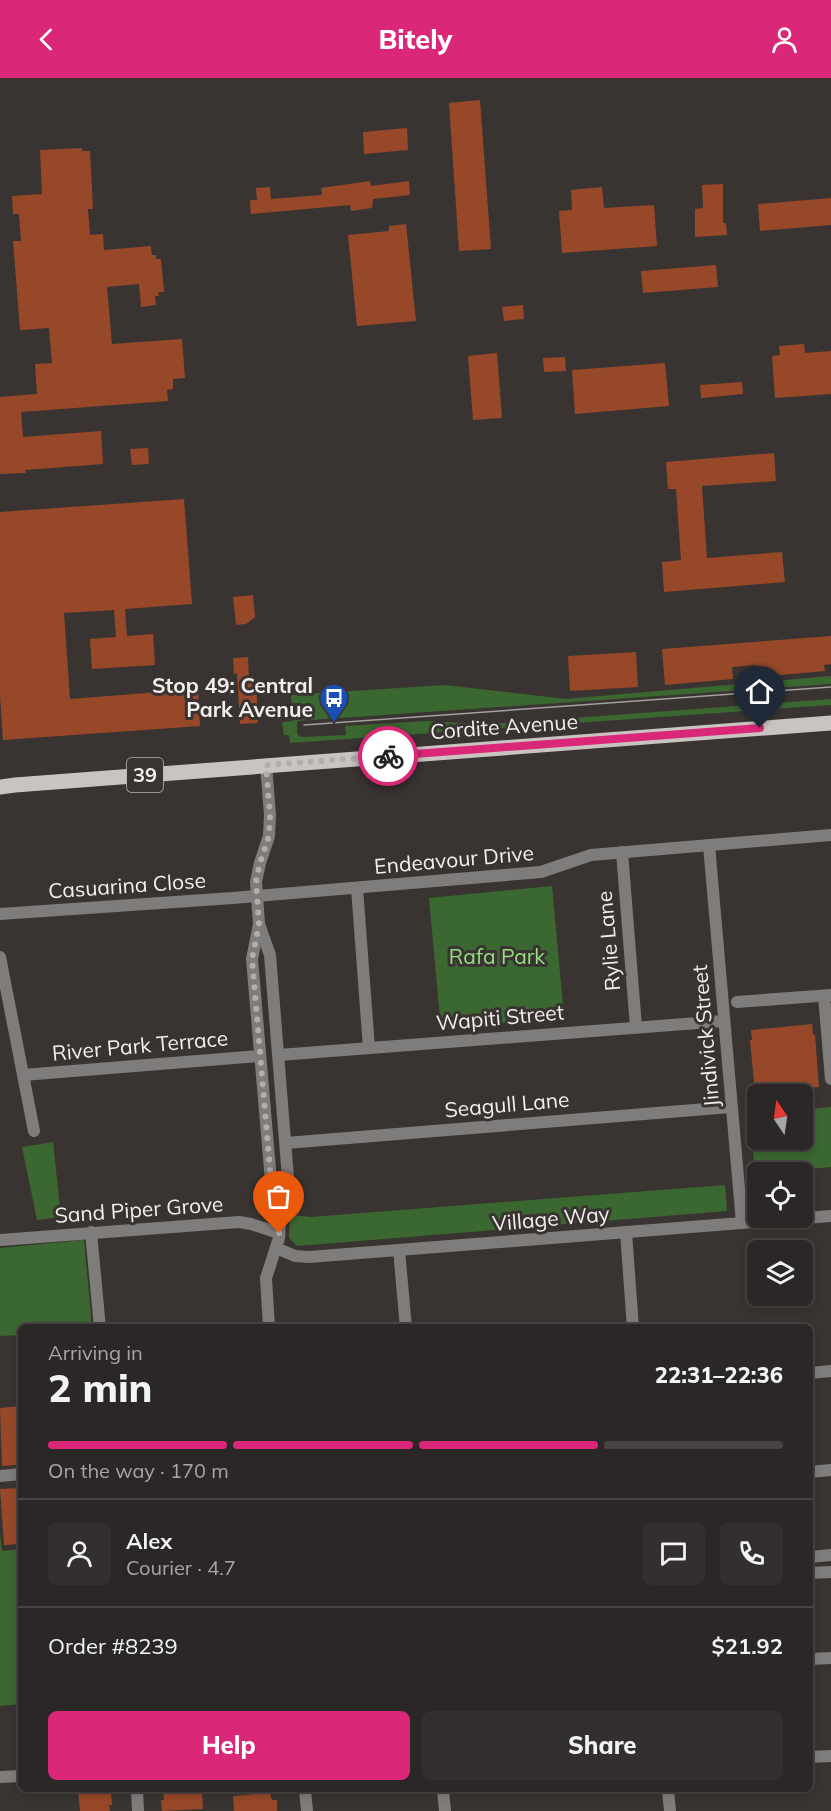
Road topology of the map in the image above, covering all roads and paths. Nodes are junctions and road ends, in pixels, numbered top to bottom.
1 (831, 723) edge
2 (266, 765) junction
3 (0, 788) edge
4 (831, 835) edge
5 (709, 845) junction
6 (622, 852) junction
7 (357, 888) junction
8 (257, 896) junction
9 (0, 914) edge
10 (259, 924) junction
11 (0, 957) edge
12 (828, 996) edge
13 (737, 1002) dead end
14 (724, 1021) junction
15 (636, 1027) junction
16 (369, 1048) junction
17 (279, 1055) junction
18 (260, 1056) junction
19 (23, 1075) junction
20 (831, 1079) edge
21 (732, 1107) junction
22 (34, 1131) dead end
23 (286, 1143) junction
24 (281, 1206) junction
25 (831, 1216) edge
26 (742, 1223) junction
27 (91, 1232) junction
28 (627, 1232) junction
29 (279, 1233) junction
30 (0, 1240) edge
31 (276, 1248) junction
32 (399, 1250) junction
33 (100, 1324) edge
34 (269, 1324) edge
35 (406, 1324) edge
36 (633, 1324) edge
37 (831, 1371) edge
38 (813, 1373) edge
39 (831, 1470) edge
40 (813, 1472) edge
41 (18, 1474) edge
42 (0, 1476) edge
43 (831, 1555) edge
44 (813, 1557) edge
45 (831, 1572) edge
46 (813, 1574) edge
47 (831, 1658) edge
48 (813, 1659) edge
49 (831, 1755) edge
50 (813, 1757) edge
51 (18, 1776) edge
52 (0, 1777) edge
53 (137, 1792) edge
54 (305, 1792) edge
55 (443, 1792) edge
56 (668, 1792) edge
57 (138, 1811) edge
58 (307, 1811) edge
59 (445, 1811) edge
60 (670, 1811) edge

1 - 2 main road, Cordite Avenue / 39
2 - 3 main road, Cordite Avenue / 39
2 - 8 street
4 - 5 street, Endeavour Drive
5 - 6 street, Endeavour Drive
5 - 14 street, Jindivick Street
6 - 7 street, Endeavour Drive
6 - 15 street, Rylie Lane
7 - 8 street, Endeavour Drive
7 - 16 street
8 - 9 street, Casuarina Close
8 - 10 street
10 - 17 street
10 - 18 street
11 - 19 street, River Park Terrace
12 - 13 street
12 - 20 street
14 - 15 street, Wapiti Street
14 - 21 street, Jindivick Street
15 - 16 street, Wapiti Street
16 - 17 street, Wapiti Street
17 - 23 street
18 - 19 street, River Park Terrace
18 - 24 street
19 - 22 street, River Park Terrace
21 - 23 street, Seagull Lane
21 - 26 street, Jindivick Street
23 - 24 street
24 - 29 street
25 - 26 street, Village Way
26 - 28 street, Village Way
27 - 29 street, Sand Piper Grove
27 - 30 street, Sand Piper Grove
27 - 33 street
28 - 32 street, Village Way
28 - 36 street
29 - 31 street
31 - 32 street, Village Way
31 - 34 street
32 - 35 street
37 - 38 street
39 - 40 street
41 - 42 street
43 - 44 street
45 - 46 street
47 - 48 street
49 - 50 street
51 - 52 street
53 - 57 street
54 - 58 street
55 - 59 street
56 - 60 street

